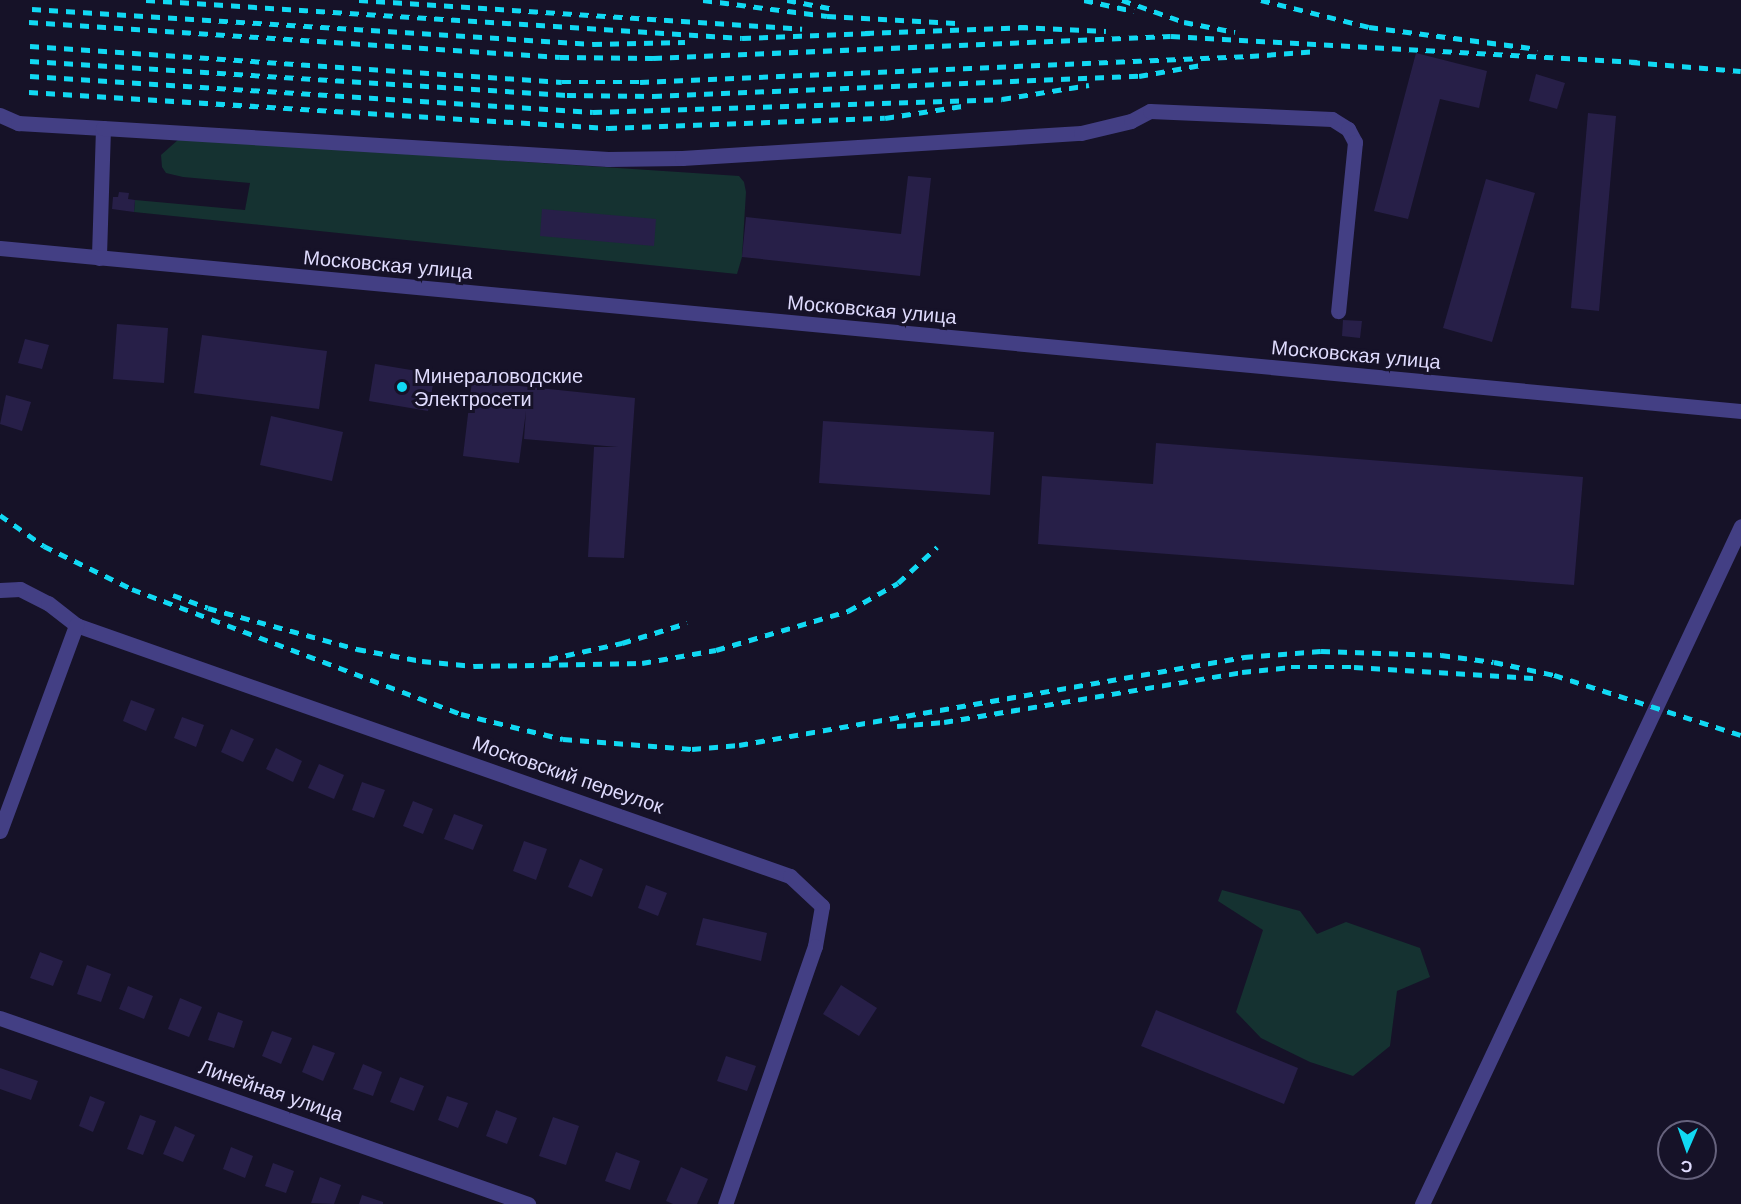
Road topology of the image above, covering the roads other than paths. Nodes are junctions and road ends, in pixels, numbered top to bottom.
1 (0, 115) edge
2 (103, 128) junction
3 (0, 248) edge
4 (99, 258) junction
5 (1338, 311) dead end
6 (1741, 411) edge
7 (1741, 526) edge
8 (0, 590) edge
9 (76, 625) junction
10 (0, 831) edge
11 (0, 1018) edge
12 (528, 1204) edge
13 (725, 1204) edge
14 (1422, 1204) edge

1 - 2 street
2 - 4 street
2 - 5 street
3 - 4 street, Московская улица
4 - 6 street, Московская улица
7 - 14 street
8 - 9 street, Московский переулок
9 - 10 street
9 - 13 street, Московский переулок
11 - 12 street, Линейная улица

